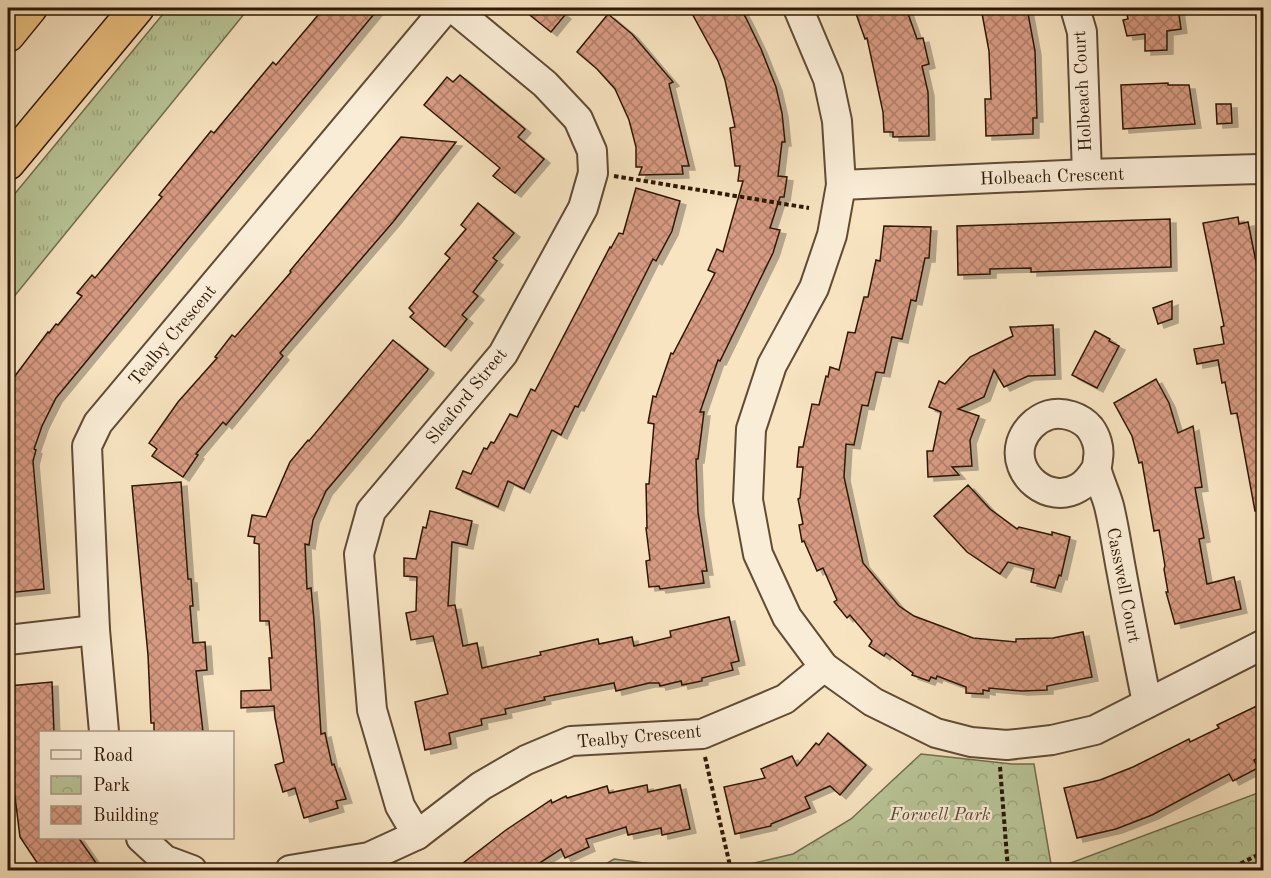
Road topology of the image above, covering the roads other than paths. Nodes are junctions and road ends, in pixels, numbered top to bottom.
1 (30, 8) edge
2 (137, 8) edge
3 (446, 8) edge
4 (453, 8) edge
5 (798, 8) edge
6 (1075, 8) edge
7 (8, 34) edge
8 (8, 163) edge
9 (1263, 171) edge
10 (1087, 174) junction
11 (841, 185) junction
12 (1096, 469) dead end
13 (95, 630) junction
14 (8, 640) edge
15 (1263, 645) edge
16 (824, 667) junction
17 (1147, 703) junction
18 (104, 731) edge
19 (417, 835) junction
20 (143, 839) edge
21 (192, 870) edge
22 (290, 870) edge

1 - 7 highway
2 - 8 highway
3 - 13 street, Tealby Crescent
4 - 19 street, Sleaford Street
5 - 11 street
6 - 10 street, Holbeach Court
9 - 10 street, Holbeach Crescent
10 - 11 street, Holbeach Crescent
11 - 16 street
12 - 17 street, Casswell Court
13 - 14 street
13 - 18 street, Tealby Crescent
15 - 17 street
16 - 17 street
16 - 19 street, Tealby Crescent
19 - 22 street, Tealby Crescent
20 - 21 street

